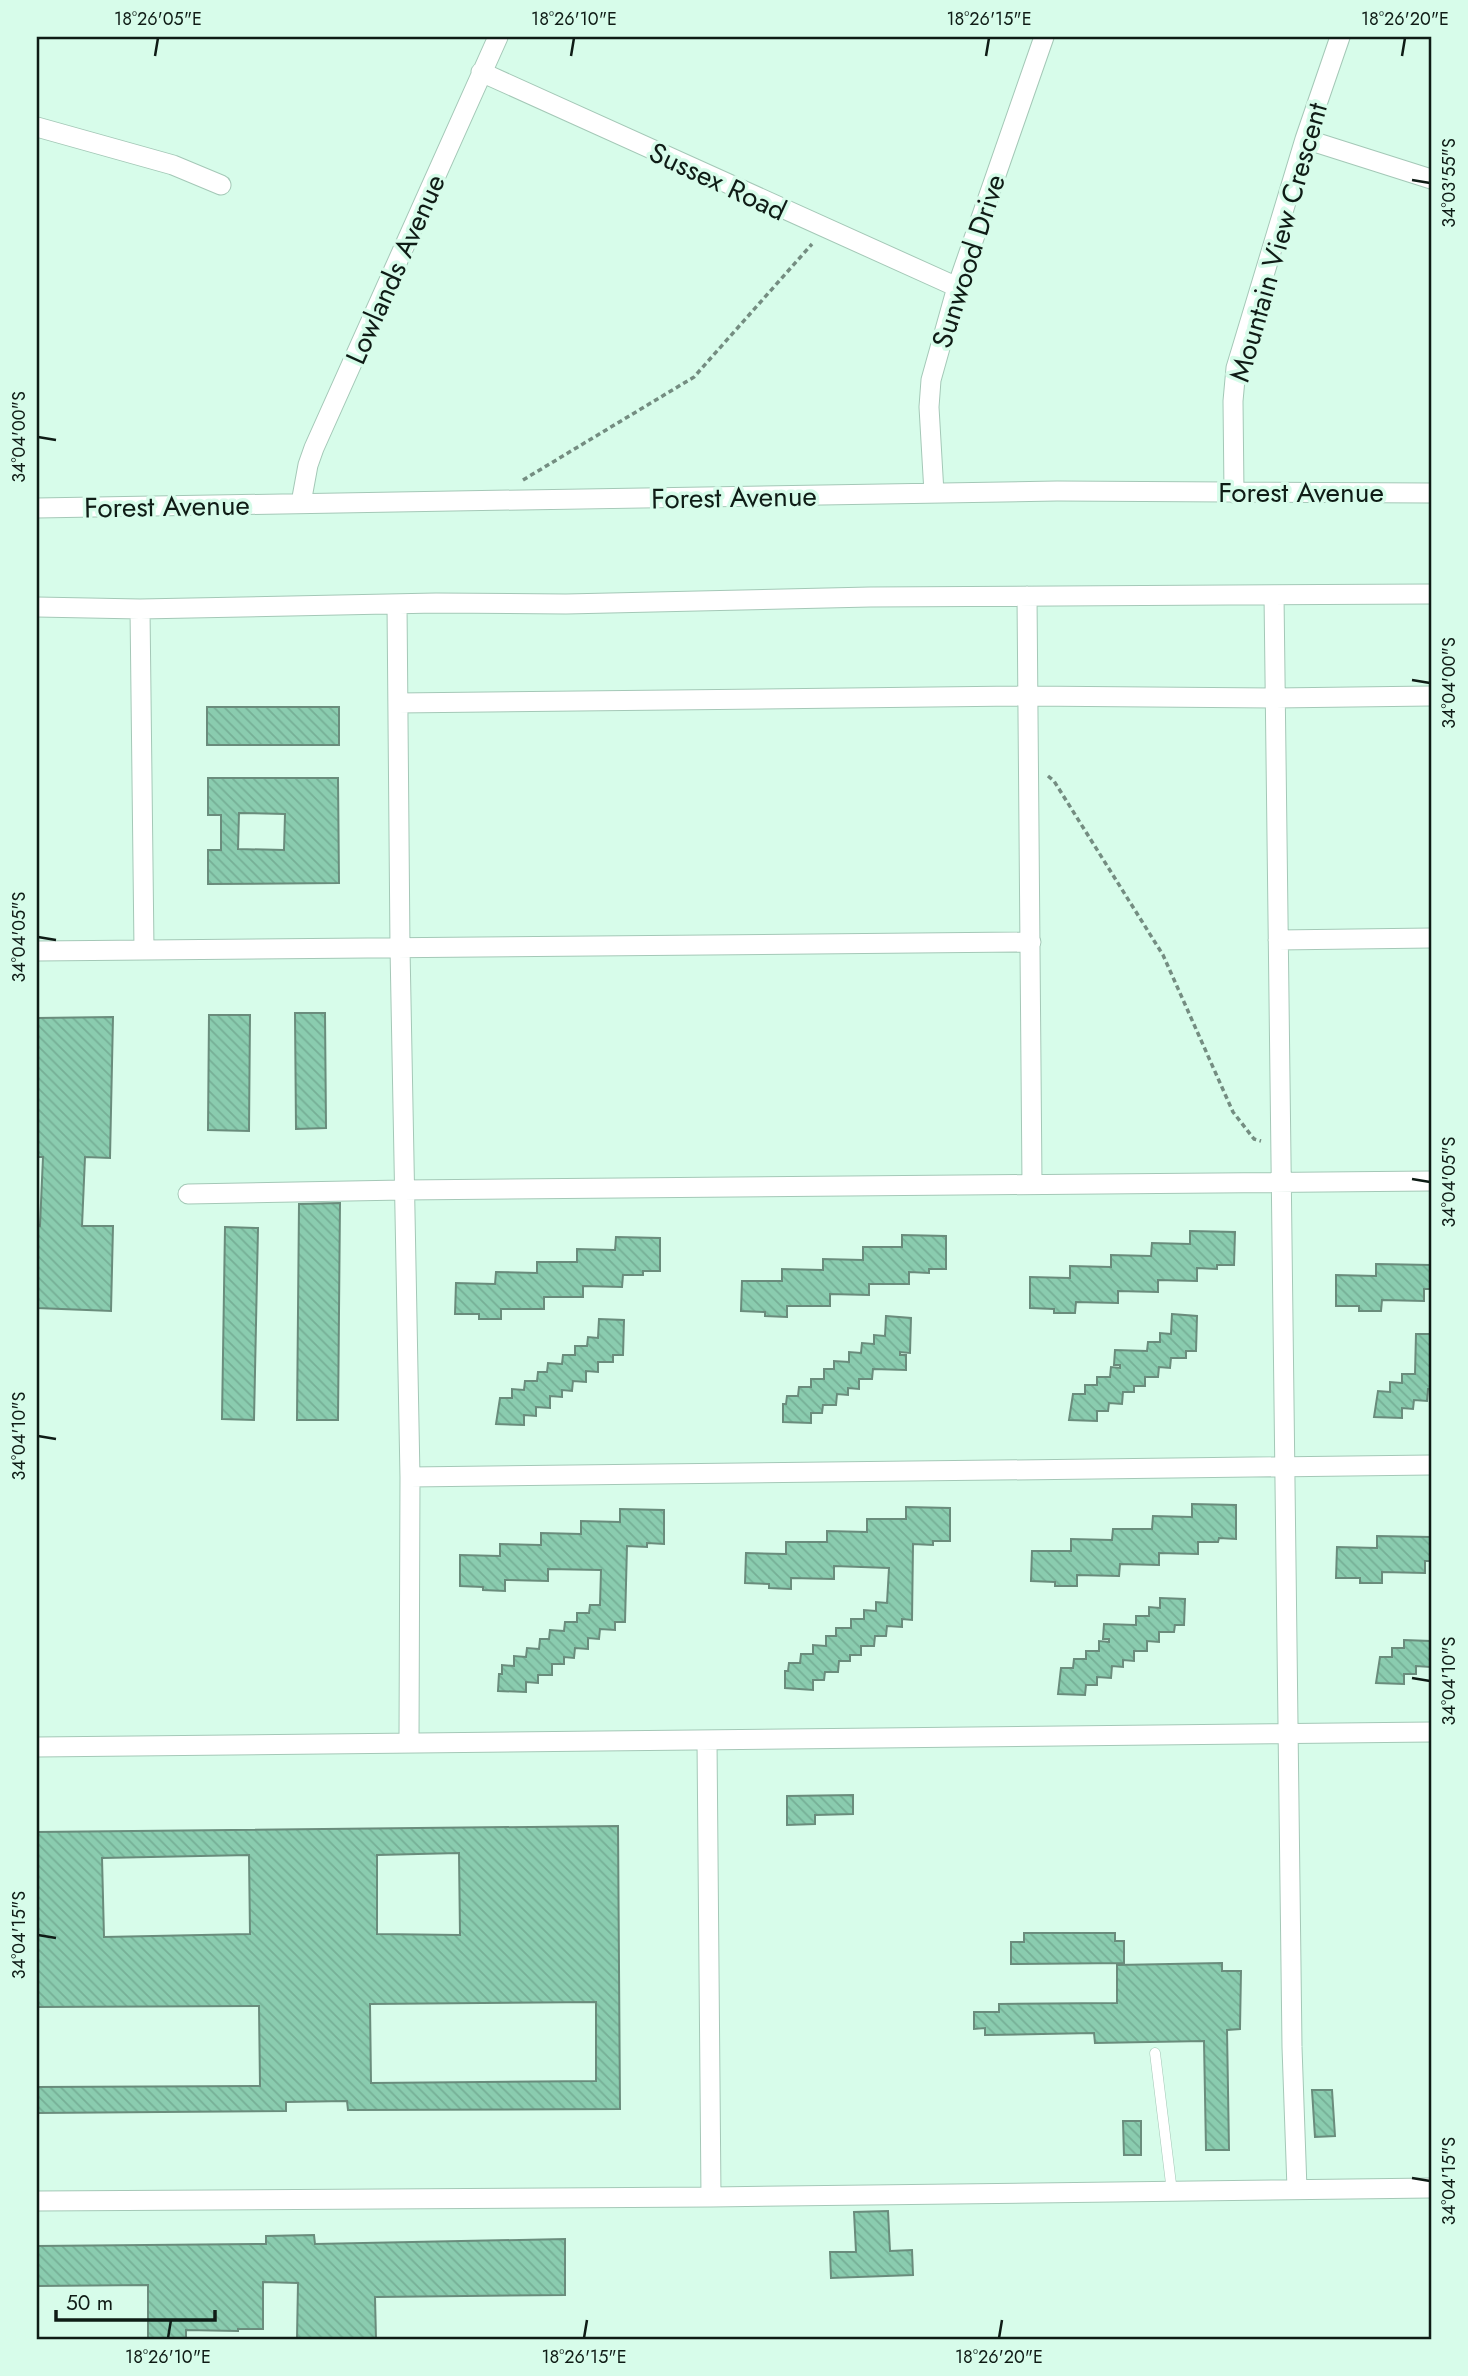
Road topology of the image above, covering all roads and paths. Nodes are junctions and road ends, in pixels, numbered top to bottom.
1 (498, 37) edge
2 (1044, 37) edge
3 (1340, 37) edge
4 (481, 72) junction
5 (37, 127) edge
6 (1305, 139) junction
7 (1431, 179) edge
8 (221, 185) dead end
9 (825, 229) junction
10 (957, 287) junction
11 (523, 480) dead end
12 (934, 493) junction
13 (1234, 493) junction
14 (1431, 493) edge
15 (301, 503) junction
16 (37, 508) edge
17 (1431, 594) edge
18 (1274, 595) junction
19 (1027, 596) junction
20 (397, 604) junction
21 (37, 607) edge
22 (140, 609) junction
23 (1027, 696) junction
24 (1431, 696) edge
25 (1275, 698) junction
26 (398, 703) junction
27 (1028, 764) junction
28 (1431, 938) edge
29 (1278, 940) junction
30 (1031, 942) junction
31 (400, 948) junction
32 (144, 950) junction
33 (37, 951) edge
34 (1282, 1149) junction
35 (1431, 1181) edge
36 (1032, 1184) junction
37 (1282, 1184) junction
38 (403, 1190) junction
39 (188, 1194) dead end
40 (1431, 1465) edge
41 (1286, 1467) junction
42 (410, 1477) junction
43 (1431, 1732) edge
44 (1288, 1733) junction
45 (707, 1740) junction
46 (409, 1741) junction
47 (37, 1747) edge
48 (1155, 2053) dead end
49 (1431, 2188) edge
50 (1297, 2189) junction
51 (1172, 2192) junction
52 (711, 2197) junction
53 (37, 2201) edge

1 - 4 street, Lowlands Avenue
2 - 10 street, Sunwood Drive
3 - 6 street, Mountain View Crescent
4 - 9 street, Sussex Road
4 - 15 street, Lowlands Avenue
5 - 8 street
6 - 7 street
6 - 13 street, Mountain View Crescent
9 - 10 street, Sussex Road
9 - 11 path
10 - 12 street, Sunwood Drive
12 - 13 street, Forest Avenue
12 - 15 street, Forest Avenue
13 - 14 street, Forest Avenue
15 - 16 street, Forest Avenue
17 - 18 street
18 - 19 street
18 - 25 street
19 - 20 street
19 - 23 street
20 - 22 street
20 - 26 street
21 - 22 street
22 - 32 street
23 - 25 street
23 - 26 street
23 - 27 street
24 - 25 street
25 - 29 street
26 - 31 street
27 - 30 street
27 - 34 path
28 - 29 street
29 - 34 street
30 - 31 street
30 - 36 street
31 - 32 street
31 - 38 street
32 - 33 street
34 - 37 street
35 - 37 street
36 - 37 street
36 - 38 street
37 - 41 street
38 - 39 street
38 - 42 street
40 - 41 street
41 - 42 street
41 - 44 street
42 - 46 street
43 - 44 street
44 - 45 street
44 - 50 street
45 - 46 street
45 - 52 street
46 - 47 street
48 - 51 lane
49 - 50 street
50 - 51 street
51 - 52 street
52 - 53 street

